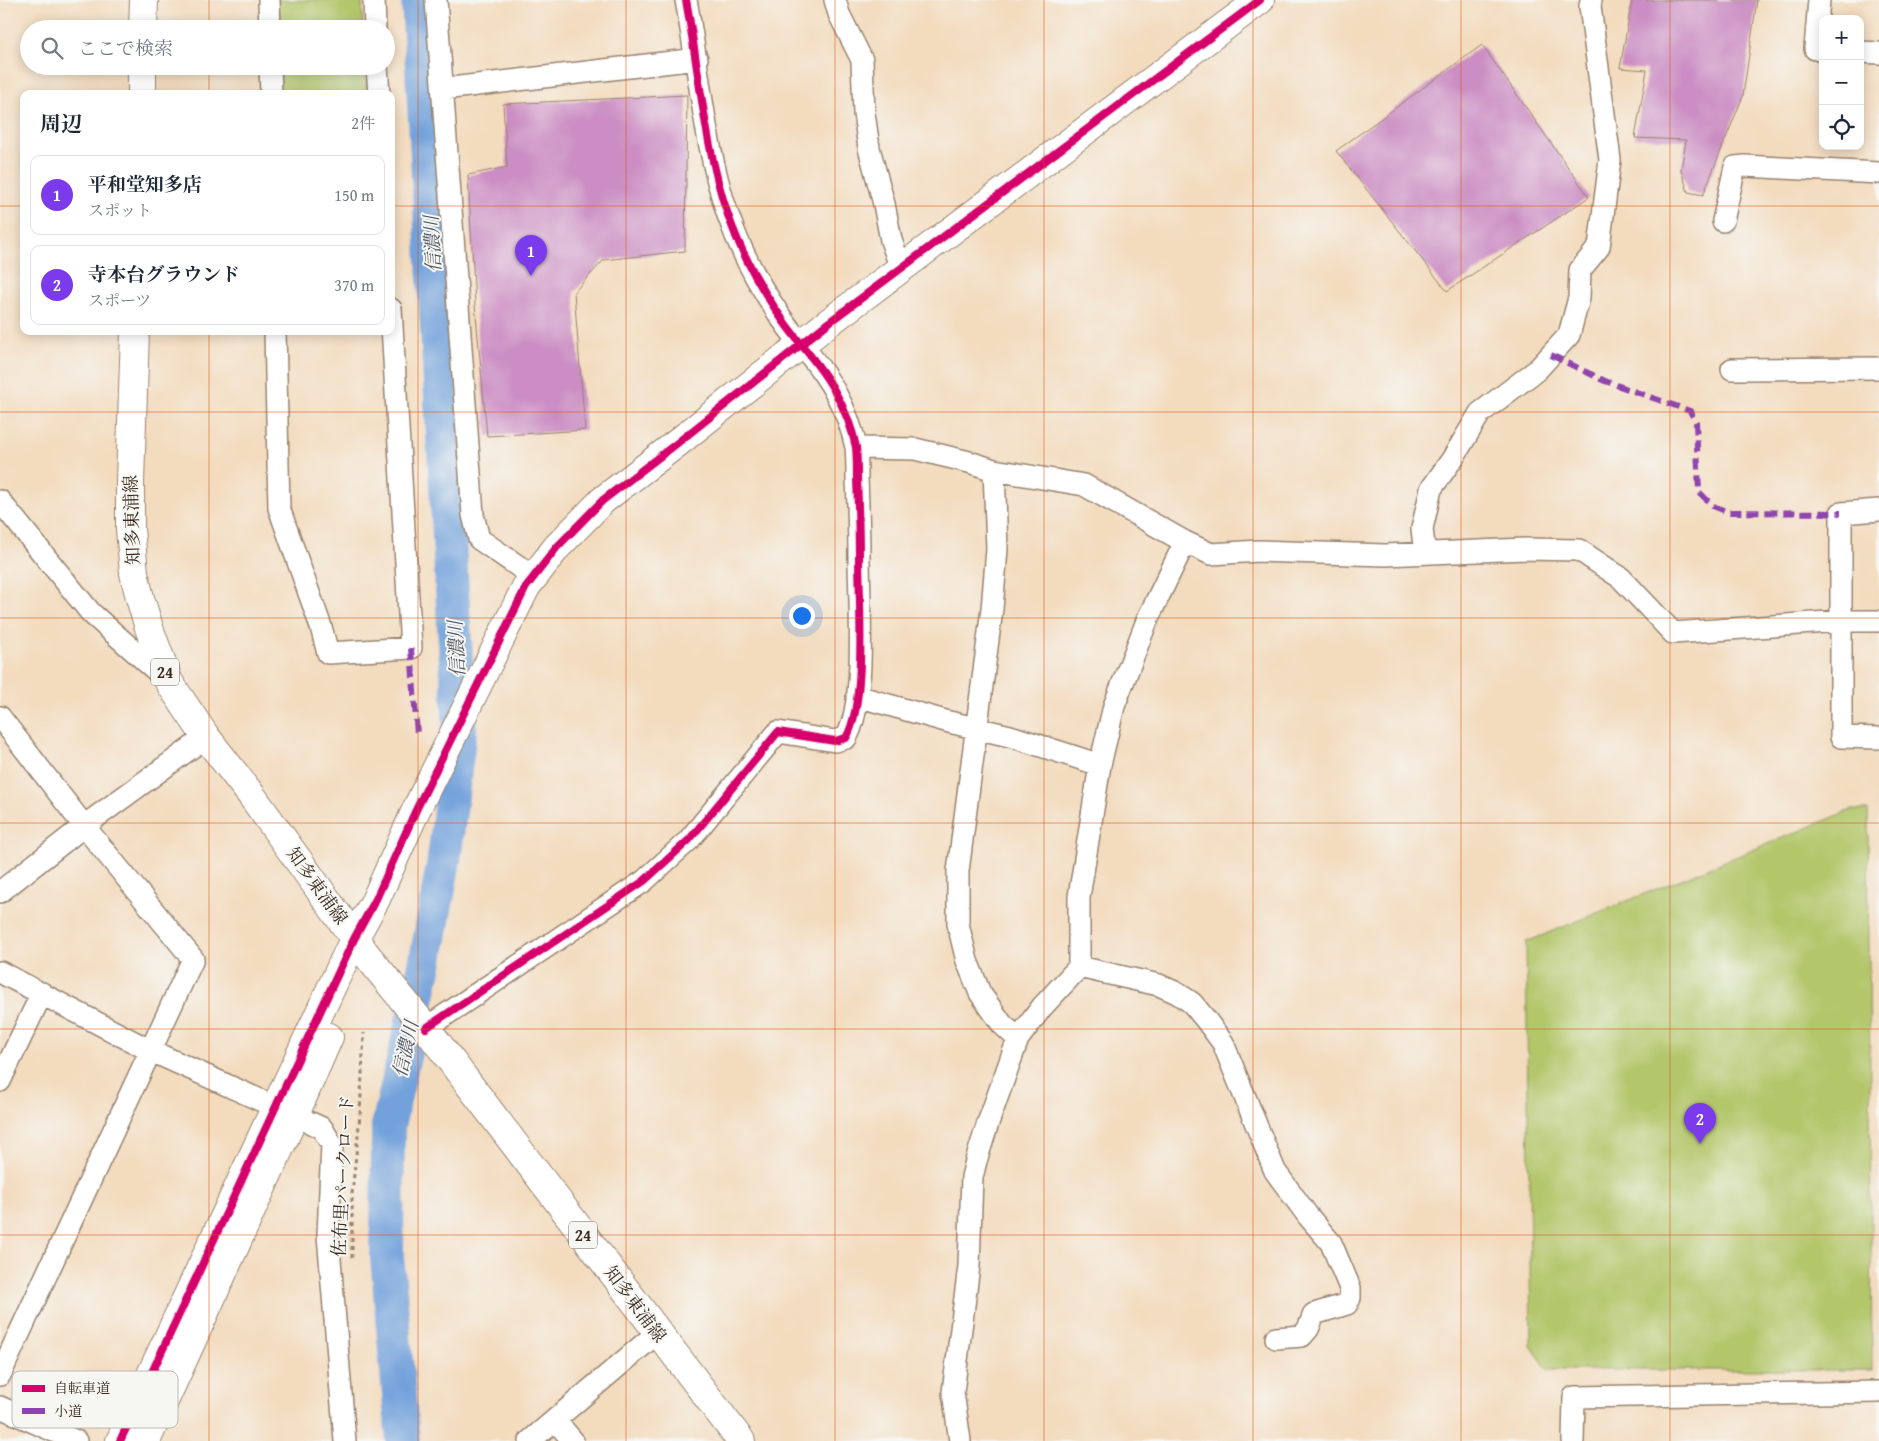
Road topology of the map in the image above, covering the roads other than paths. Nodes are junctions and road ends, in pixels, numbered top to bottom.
1 (144, 0) edge
2 (269, 0) edge
3 (374, 0) edge
4 (436, 0) edge
5 (686, 0) edge
6 (835, 0) edge
7 (1260, 0) edge
8 (1591, 0) edge
9 (1819, 0) edge
10 (143, 20) edge
11 (270, 20) edge
12 (375, 20) edge
13 (1812, 49) edge
14 (1864, 52) edge
15 (1879, 54) edge
16 (697, 59) junction
17 (142, 75) edge
18 (270, 75) edge
19 (378, 75) edge
20 (142, 90) edge
21 (271, 90) edge
22 (379, 90) edge
23 (443, 90) junction
24 (1879, 173) edge
25 (1723, 221) dead end
26 (901, 269) junction
27 (135, 335) edge
28 (275, 335) edge
29 (393, 335) edge
30 (802, 345) junction
31 (1879, 368) edge
32 (1732, 369) dead end
33 (856, 448) junction
34 (994, 470) junction
35 (0, 501) edge
36 (1879, 510) edge
37 (1185, 542) junction
38 (1425, 553) junction
39 (534, 577) junction
40 (1841, 621) junction
41 (1879, 621) edge
42 (169, 682) junction
43 (858, 696) junction
44 (3, 726) edge
45 (976, 728) junction
46 (206, 737) junction
47 (1879, 738) edge
48 (1100, 764) junction
49 (84, 826) junction
50 (0, 892) edge
51 (360, 946) junction
52 (1079, 967) junction
53 (0, 972) edge
54 (42, 993) junction
55 (426, 1028) junction
56 (1018, 1039) junction
57 (149, 1050) junction
58 (0, 1081) edge
59 (285, 1112) junction
60 (657, 1333) junction
61 (1276, 1338) dead end
62 (155, 1371) edge
63 (176, 1371) edge
64 (0, 1375) edge
65 (1879, 1392) edge
66 (0, 1407) edge
67 (12, 1412) edge
68 (555, 1420) junction
69 (47, 1428) edge
70 (127, 1428) edge
71 (151, 1428) edge
72 (76, 1441) edge
73 (120, 1441) edge
74 (146, 1441) edge
75 (345, 1441) edge
76 (530, 1441) edge
77 (573, 1441) edge
78 (741, 1441) edge
79 (960, 1441) edge
80 (1574, 1441) edge

1 - 10 street
2 - 11 street
3 - 12 street
4 - 23 street
5 - 16 street
6 - 26 street
7 - 26 street
8 - 38 street
9 - 13 street
14 - 15 street
16 - 23 street
16 - 30 street
17 - 20 street
18 - 21 street
19 - 22 street
23 - 39 street
24 - 25 street
26 - 30 street
27 - 42 street, 知多東浦線 / 24
28 - 29 street
30 - 33 street
30 - 39 street
31 - 32 street
33 - 34 street
33 - 43 street
34 - 37 street
34 - 45 street
35 - 42 street
36 - 40 street
37 - 38 street
37 - 48 street
38 - 40 street
39 - 51 street
40 - 41 street
40 - 47 street
42 - 46 street, 知多東浦線 / 24
43 - 45 street
43 - 55 street
44 - 49 street
45 - 48 street
45 - 56 street
46 - 49 street
46 - 51 street, 知多東浦線 / 24
48 - 52 street
49 - 50 street
49 - 57 street
51 - 55 street, 知多東浦線 / 24
51 - 59 street
52 - 56 street
52 - 61 street
53 - 54 street
54 - 57 street
54 - 58 street
55 - 60 street, 知多東浦線 / 24
56 - 79 street
57 - 59 street
57 - 64 street
59 - 62 street
59 - 63 street
59 - 75 street
60 - 68 street
60 - 78 street, 知多東浦線 / 24
65 - 80 street
66 - 67 street
68 - 76 street
68 - 77 street
69 - 72 street
70 - 73 street
71 - 74 street

